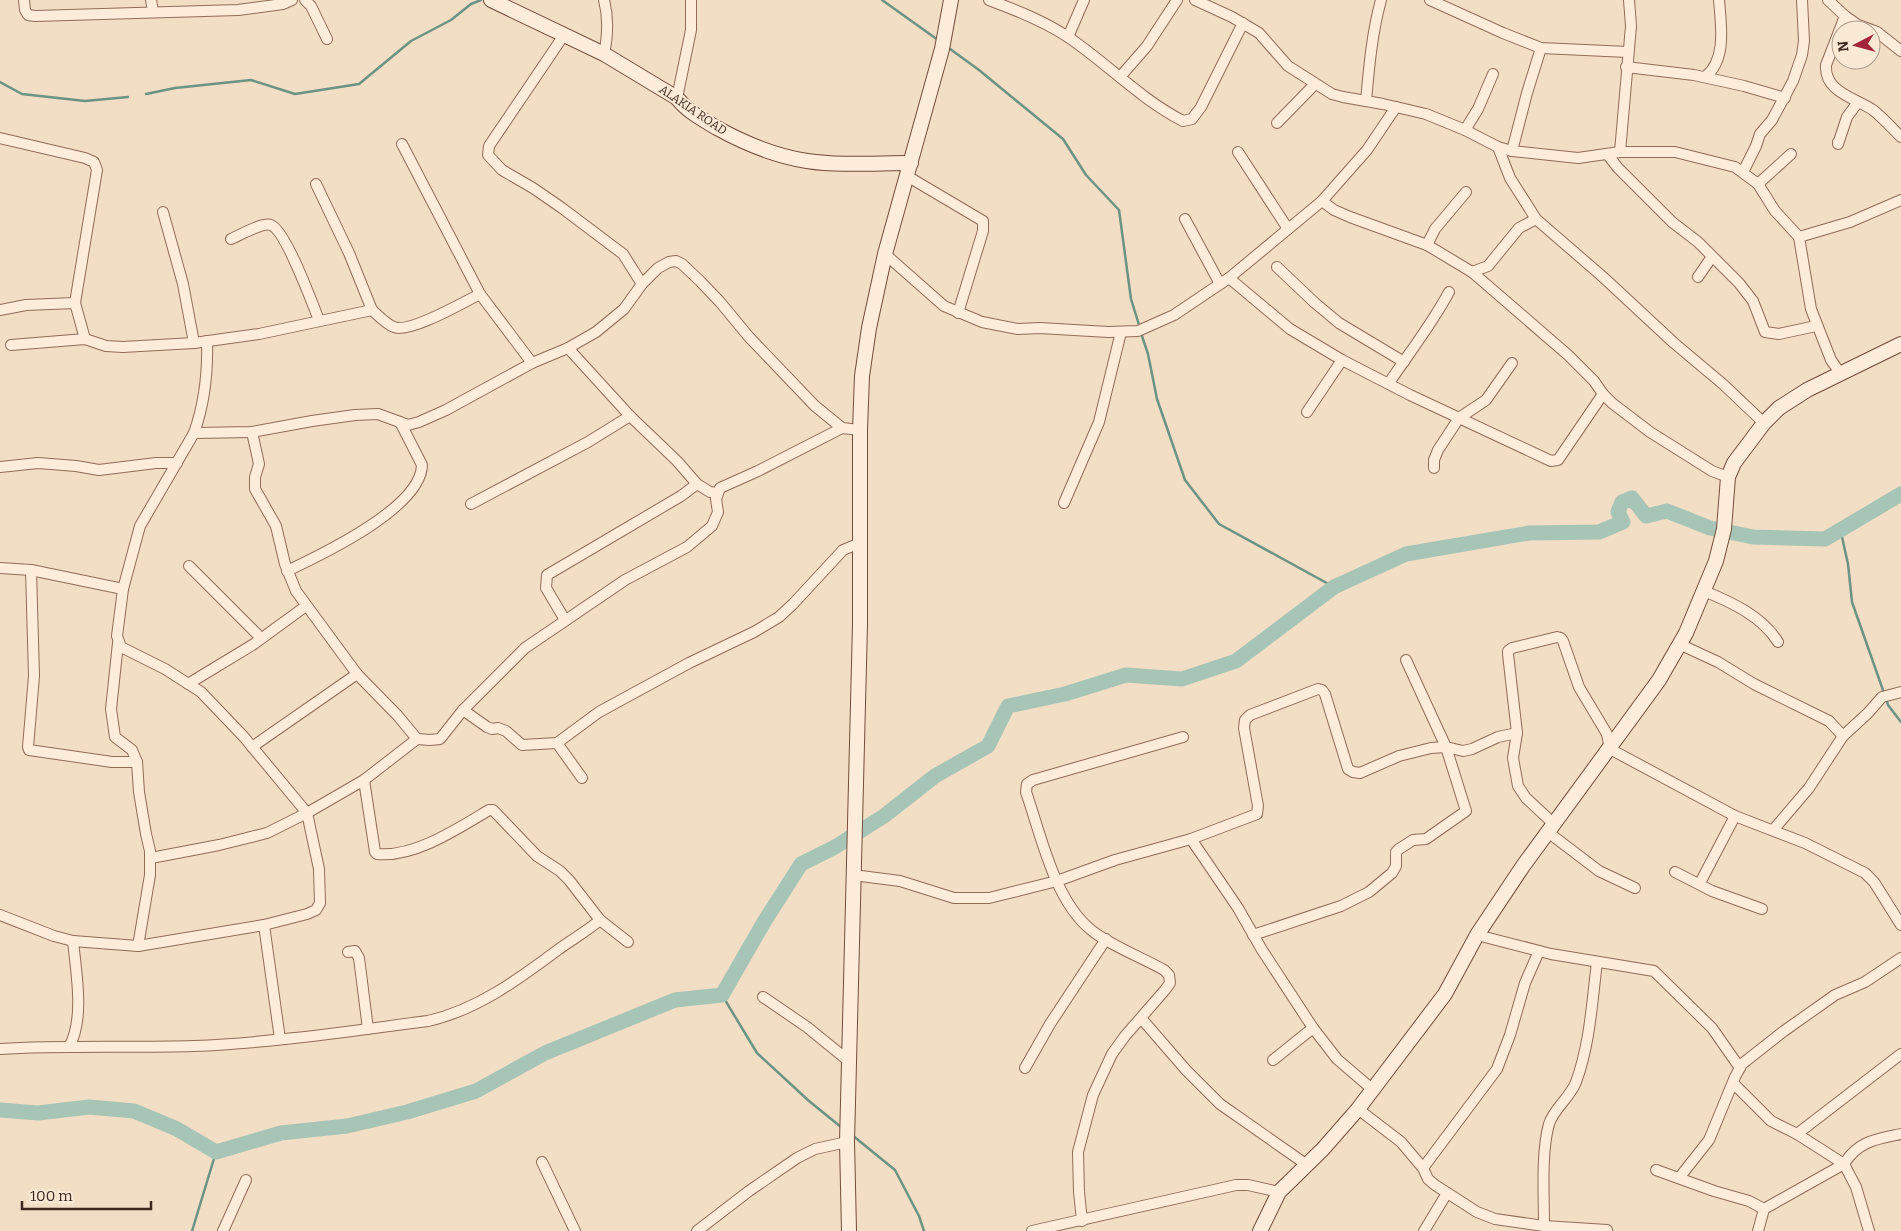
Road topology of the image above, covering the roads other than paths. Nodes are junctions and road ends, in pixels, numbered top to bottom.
1 (24, 0) edge
2 (152, 0) edge
3 (292, 0) edge
4 (305, 0) edge
5 (604, 0) edge
6 (691, 0) edge
7 (951, 0) edge
8 (988, 0) edge
9 (1084, 0) edge
10 (1177, 0) edge
11 (1195, 0) edge
12 (1381, 0) edge
13 (1430, 0) edge
14 (1629, 0) edge
15 (1719, 0) edge
16 (1802, 0) edge
17 (1828, 0) edge
18 (493, 1) edge
19 (153, 11) junction
20 (1845, 16) junction
21 (1243, 23) junction
22 (564, 35) junction
23 (1068, 37) junction
24 (327, 38) dead end
25 (1541, 48) junction
26 (1901, 51) edge
27 (1628, 52) junction
28 (604, 54) junction
29 (1626, 67) junction
30 (1493, 74) dead end
31 (1120, 77) junction
32 (1706, 77) junction
33 (1315, 84) junction
34 (677, 98) junction
35 (1785, 98) junction
36 (1366, 101) junction
37 (1858, 102) junction
38 (1396, 106) junction
39 (1277, 123) dead end
40 (1465, 130) junction
41 (1901, 137) edge
42 (0, 138) edge
43 (1838, 142) dead end
44 (402, 144) dead end
45 (1498, 147) junction
46 (1512, 151) junction
47 (1238, 152) dead end
48 (1620, 152) junction
49 (1791, 154) dead end
50 (1608, 155) junction
51 (909, 169) junction
52 (1743, 172) junction
53 (316, 184) dead end
54 (1758, 184) junction
55 (1466, 192) dead end
56 (1901, 200) edge
57 (1322, 201) junction
58 (163, 212) dead end
59 (1185, 219) dead end
60 (1536, 219) junction
61 (1288, 229) junction
62 (1799, 236) junction
63 (232, 238) dead end
64 (1427, 245) junction
65 (886, 254) junction
66 (1711, 258) junction
67 (1277, 267) dead end
68 (1472, 272) junction
69 (1698, 277) dead end
70 (1229, 278) junction
71 (642, 284) junction
72 (1220, 284) junction
73 (1449, 292) dead end
74 (480, 294) junction
75 (75, 303) junction
76 (0, 310) edge
77 (372, 310) junction
78 (958, 313) junction
79 (319, 320) junction
80 (1816, 326) junction
81 (1130, 332) junction
82 (85, 339) junction
83 (207, 341) junction
84 (194, 343) junction
85 (11, 344) dead end
86 (1901, 344) edge
87 (568, 348) junction
88 (1342, 360) junction
89 (532, 362) junction
90 (1404, 362) junction
91 (1512, 363) dead end
92 (1840, 373) junction
93 (1389, 384) junction
94 (1603, 394) junction
95 (1308, 412) dead end
96 (630, 416) junction
97 (1460, 418) junction
98 (400, 422) junction
99 (1764, 423) junction
100 (842, 428) junction
101 (860, 430) junction
102 (252, 432) junction
103 (194, 433) junction
104 (177, 462) junction
105 (0, 467) edge
106 (1434, 468) dead end
107 (1728, 477) junction
108 (697, 484) junction
109 (717, 494) junction
110 (1064, 503) dead end
111 (471, 504) dead end
112 (860, 543) junction
113 (189, 566) dead end
114 (0, 568) edge
115 (31, 570) junction
116 (288, 571) junction
117 (123, 589) junction
118 (1704, 590) junction
119 (306, 606) junction
120 (565, 620) junction
121 (262, 638) junction
122 (1778, 642) dead end
123 (118, 643) junction
124 (1679, 644) junction
125 (1406, 660) dead end
126 (357, 674) junction
127 (188, 684) junction
128 (1901, 692) edge
129 (463, 710) junction
130 (1517, 733) junction
131 (1843, 736) junction
132 (1183, 737) dead end
133 (417, 739) junction
134 (557, 743) junction
135 (252, 747) junction
136 (1446, 747) junction
137 (1610, 749) junction
138 (137, 762) junction
139 (582, 778) dead end
140 (364, 780) junction
141 (307, 813) junction
142 (1736, 816) junction
143 (1552, 829) junction
144 (1774, 830) junction
145 (1191, 838) junction
146 (151, 858) junction
147 (1675, 872) dead end
148 (853, 875) junction
149 (1057, 881) junction
150 (1700, 883) junction
151 (1635, 888) dead end
152 (1762, 909) dead end
153 (0, 915) edge
154 (600, 920) junction
155 (264, 925) junction
156 (1901, 925) edge
157 (1478, 935) junction
158 (1253, 936) junction
159 (1106, 939) junction
160 (73, 941) junction
161 (628, 942) dead end
162 (138, 946) junction
163 (1539, 951) junction
164 (348, 952) dead end
165 (1901, 958) edge
166 (1597, 962) junction
167 (763, 997) dead end
168 (1141, 1018) junction
169 (368, 1028) junction
170 (1313, 1028) junction
171 (280, 1040) junction
172 (69, 1047) junction
173 (0, 1049) edge
174 (1901, 1054) edge
175 (1273, 1060) dead end
176 (850, 1062) junction
177 (1025, 1068) dead end
178 (1740, 1068) junction
179 (1734, 1083) junction
180 (1372, 1089) junction
181 (1358, 1109) junction
182 (1796, 1134) junction
183 (1901, 1134) edge
184 (848, 1135) junction
185 (542, 1162) dead end
186 (1844, 1164) junction
187 (1307, 1165) junction
188 (1423, 1168) junction
189 (1656, 1170) dead end
190 (1679, 1178) junction
191 (246, 1180) dead end
192 (1279, 1192) junction
193 (1446, 1193) junction
194 (1764, 1209) junction
195 (1082, 1221) junction
196 (1544, 1226) junction
197 (1607, 1230) edge
198 (223, 1231) edge
199 (575, 1231) edge
200 (698, 1231) edge
201 (849, 1231) edge
202 (1032, 1231) edge
203 (1260, 1231) edge
204 (1424, 1231) edge
205 (1758, 1231) edge
206 (1869, 1231) edge

1 - 19 street
2 - 19 street
3 - 19 street
4 - 24 street
5 - 28 street
6 - 34 street
7 - 51 street
8 - 23 street
9 - 23 street
10 - 31 street
11 - 21 street
12 - 36 street
13 - 25 street
14 - 27 street
15 - 32 street
16 - 35 street
17 - 20 street
18 - 22 street, ALAKIA ROAD
20 - 26 street
20 - 37 street
21 - 31 street
21 - 33 street
22 - 28 street, ALAKIA ROAD
22 - 71 street
23 - 31 street
25 - 27 street
25 - 46 street
27 - 29 street
28 - 34 street, ALAKIA ROAD
29 - 32 street
29 - 48 street
30 - 40 street
32 - 35 street
33 - 36 street
33 - 39 street
34 - 51 street, ALAKIA ROAD
35 - 52 street
36 - 38 street
37 - 41 street
37 - 43 street
38 - 40 street
38 - 57 street
40 - 45 street
42 - 75 street
44 - 74 street
45 - 46 street
45 - 60 street
46 - 50 street
47 - 61 street
48 - 50 street
48 - 52 street
49 - 54 street
50 - 66 street
51 - 65 street
51 - 78 street
52 - 54 street
53 - 77 street
54 - 62 street
55 - 64 street
56 - 62 street
57 - 61 street
57 - 64 street
58 - 84 street
59 - 72 street
60 - 68 street
60 - 99 street
61 - 70 street
62 - 80 street
63 - 79 street
64 - 68 street
65 - 78 street
65 - 101 street
66 - 69 street
66 - 80 street
67 - 90 street
68 - 94 street
70 - 72 street
70 - 88 street
71 - 87 street
71 - 100 street
72 - 81 street
73 - 90 street
74 - 77 street
74 - 89 street
75 - 76 street
75 - 82 street
77 - 79 street
78 - 81 street
79 - 83 street
80 - 92 street
81 - 110 street
82 - 84 street
82 - 85 street
83 - 84 street
83 - 103 street
86 - 92 street
87 - 89 street
87 - 96 street
88 - 93 street
88 - 95 street
89 - 98 street
90 - 93 street
91 - 97 street
92 - 99 street
93 - 97 street
94 - 97 street
94 - 107 street
96 - 108 street
96 - 111 street
97 - 106 street
98 - 102 street
98 - 116 street
99 - 107 street
100 - 101 street
100 - 109 street
101 - 112 street
102 - 103 street
102 - 116 street
103 - 104 street
104 - 105 street
104 - 117 street
107 - 118 street
108 - 109 street
108 - 120 street
109 - 120 street
112 - 134 street
112 - 148 street
113 - 121 street
114 - 115 street
115 - 117 street
115 - 138 street
116 - 119 street
117 - 123 street
118 - 122 street
118 - 124 street
119 - 121 street
119 - 126 street
120 - 129 street
121 - 127 street
123 - 127 street
123 - 138 street
124 - 131 street
124 - 137 street
125 - 136 street
126 - 133 street
126 - 135 street
127 - 135 street
128 - 131 street
129 - 133 street
129 - 134 street
130 - 136 street
130 - 137 street
130 - 143 street
131 - 144 street
132 - 149 street
133 - 140 street
134 - 139 street
135 - 141 street
136 - 145 street
136 - 158 street
137 - 142 street
137 - 143 street
138 - 146 street
140 - 141 street
140 - 154 street
141 - 146 street
141 - 155 street
142 - 144 street
142 - 150 street
143 - 151 street
143 - 157 street
144 - 156 street
145 - 149 street
145 - 158 street
146 - 162 street
147 - 150 street
148 - 149 street
148 - 176 street
149 - 159 street
150 - 152 street
153 - 160 street
154 - 161 street
154 - 169 street
155 - 162 street
155 - 171 street
157 - 163 street
157 - 180 street
158 - 170 street
159 - 168 street
159 - 177 street
160 - 162 street
160 - 172 street
163 - 166 street
163 - 188 street
164 - 169 street
165 - 178 street
166 - 178 street
166 - 196 street
167 - 176 street
168 - 187 street
168 - 195 street
169 - 171 street
170 - 175 street
170 - 180 street
171 - 172 street
172 - 173 street
174 - 182 street
176 - 184 street
178 - 179 street
179 - 182 street
179 - 190 street
180 - 181 street
181 - 187 street
181 - 188 street
182 - 186 street
183 - 186 street
184 - 200 street
184 - 201 street
185 - 199 street
186 - 194 street
186 - 206 street
187 - 192 street
188 - 193 street
189 - 190 street
190 - 194 street
191 - 198 street
192 - 195 street
192 - 203 street
193 - 196 street
193 - 204 street
194 - 205 street
195 - 202 street
196 - 197 street

